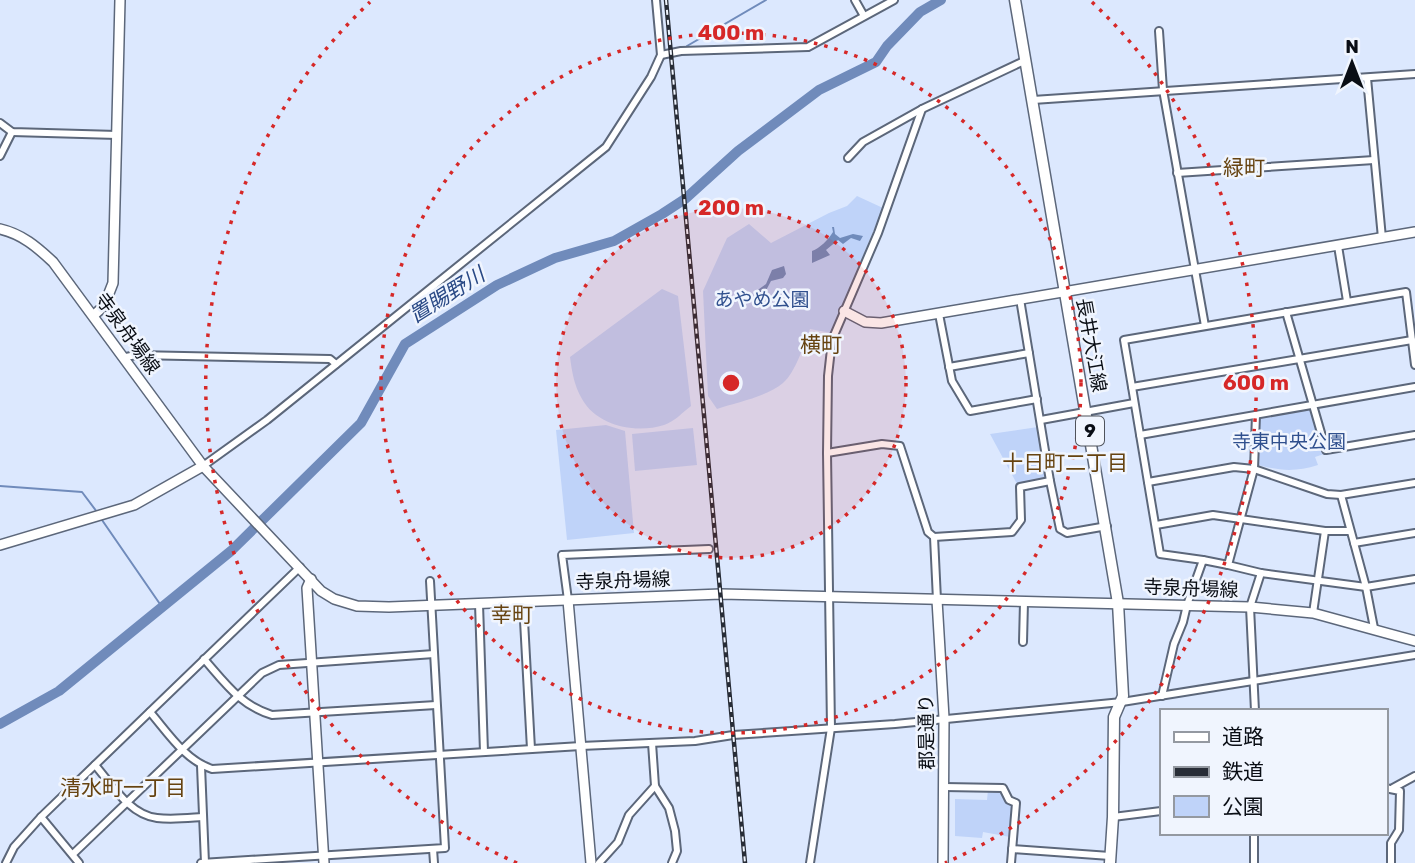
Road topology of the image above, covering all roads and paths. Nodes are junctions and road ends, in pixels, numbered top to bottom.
1 (120, 0) edge
2 (656, 0) edge
3 (855, 0) edge
4 (894, 0) edge
5 (1015, 0) edge
6 (864, 16) junction
7 (1159, 31) dead end
8 (660, 55) junction
9 (1024, 61) junction
10 (1415, 74) edge
11 (1367, 78) junction
12 (1163, 90) junction
13 (1032, 100) junction
14 (922, 109) junction
15 (0, 123) edge
16 (12, 132) junction
17 (117, 135) junction
18 (0, 156) edge
19 (848, 158) dead end
20 (1374, 160) junction
21 (1177, 173) junction
22 (0, 229) edge
23 (1415, 232) edge
24 (1382, 238) junction
25 (1338, 246) junction
26 (1194, 270) junction
27 (1065, 291) junction
28 (1020, 299) junction
29 (1348, 301) junction
30 (844, 312) junction
31 (1286, 312) junction
32 (939, 314) junction
33 (94, 315) junction
34 (1205, 326) junction
35 (1412, 340) junction
36 (1029, 353) junction
37 (125, 357) junction
38 (1301, 359) junction
39 (336, 363) junction
40 (1415, 364) edge
41 (949, 368) junction
42 (1132, 387) junction
43 (1415, 387) edge
44 (1037, 399) junction
45 (1134, 403) junction
46 (1313, 405) junction
47 (1086, 412) junction
48 (1256, 415) junction
49 (1041, 420) junction
50 (1140, 435) junction
51 (1415, 435) edge
52 (827, 453) junction
53 (206, 469) junction
54 (1254, 469) junction
55 (1050, 481) junction
56 (1147, 482) junction
57 (1415, 483) edge
58 (1340, 495) junction
59 (1241, 520) junction
60 (1156, 525) junction
61 (1107, 526) junction
62 (1325, 531) junction
63 (1350, 531) junction
64 (1415, 533) edge
65 (934, 537) junction
66 (1354, 542) junction
67 (0, 545) edge
68 (709, 549) dead end
69 (1203, 560) junction
70 (298, 565) junction
71 (1228, 565) junction
72 (1261, 573) junction
73 (311, 579) junction
74 (1415, 579) edge
75 (1317, 580) junction
76 (430, 581) dead end
77 (1366, 587) junction
78 (829, 597) junction
79 (568, 600) junction
80 (937, 600) junction
81 (523, 602) junction
82 (1024, 602) junction
83 (1118, 603) junction
84 (479, 604) junction
85 (1187, 605) junction
86 (432, 606) junction
87 (1250, 607) junction
88 (1313, 613) junction
89 (1374, 628) junction
90 (1415, 641) edge
91 (1023, 642) dead end
92 (434, 654) junction
93 (1415, 655) edge
94 (204, 659) junction
95 (312, 662) junction
96 (1255, 680) junction
97 (1162, 696) junction
98 (238, 697) junction
99 (1122, 702) junction
100 (436, 705) junction
101 (1255, 709) edge
102 (150, 712) junction
103 (315, 712) junction
104 (944, 719) junction
105 (831, 728) junction
106 (652, 743) junction
107 (581, 746) junction
108 (182, 749) junction
109 (531, 749) junction
110 (484, 752) junction
111 (438, 755) junction
112 (318, 763) junction
113 (95, 765) junction
114 (201, 765) junction
115 (1415, 776) edge
116 (655, 786) junction
117 (944, 787) junction
118 (1389, 788) edge
119 (127, 802) junction
120 (1160, 811) edge
121 (41, 817) junction
122 (202, 817) junction
123 (1113, 817) junction
124 (1254, 835) edge
125 (433, 849) junction
126 (1012, 849) junction
127 (73, 854) junction
128 (324, 860) edge
129 (1110, 860) edge
130 (6, 863) edge
131 (79, 863) edge
132 (204, 863) edge
133 (434, 863) edge
134 (591, 863) edge
135 (599, 863) edge
136 (672, 863) edge
137 (810, 863) edge
138 (943, 863) edge
139 (1011, 863) edge
140 (1254, 863) edge
141 (1391, 863) edge

1 - 17 street
2 - 8 street
3 - 6 street
4 - 6 street
5 - 9 main road, 長井大江線 / 9
6 - 8 street
7 - 12 street
8 - 39 street
9 - 13 main road, 長井大江線 / 9
9 - 14 street
10 - 11 street
11 - 12 street
11 - 20 street
12 - 13 street
12 - 21 street
13 - 27 main road, 長井大江線 / 9
14 - 19 street
14 - 30 street
15 - 16 street
16 - 17 street
16 - 18 street
17 - 33 street
20 - 21 street
20 - 24 street
21 - 26 street
22 - 33 street, 寺泉舟場線
23 - 24 street
24 - 25 street
25 - 26 street
25 - 29 street
26 - 27 street
26 - 34 street
27 - 28 street
27 - 47 main road, 長井大江線 / 9
28 - 32 street
28 - 36 street
29 - 31 street
29 - 35 street
30 - 32 street
30 - 52 street
31 - 34 street
31 - 38 street
32 - 41 street
33 - 37 street, 寺泉舟場線
34 - 42 street
35 - 38 street
35 - 40 street
36 - 41 street
36 - 44 street
37 - 39 street
37 - 53 street, 寺泉舟場線
38 - 42 street
38 - 46 street
39 - 53 street
41 - 44 street
42 - 45 street
43 - 46 street
44 - 49 street
45 - 47 street
45 - 50 street
46 - 48 street
46 - 51 street
47 - 49 street
47 - 61 main road, 長井大江線 / 9
48 - 50 street
48 - 54 street
49 - 55 street
50 - 56 street
52 - 65 street
52 - 78 street
53 - 67 street
53 - 70 street, 寺泉舟場線
54 - 56 street
54 - 58 street
54 - 59 street
55 - 61 street
55 - 65 street
56 - 60 street
57 - 58 street
58 - 63 street
59 - 60 street
59 - 62 street
59 - 71 street
60 - 69 street
61 - 83 main road, 長井大江線 / 9
62 - 63 street
62 - 75 street
63 - 66 street
64 - 66 street
65 - 80 street
66 - 77 street
68 - 79 street
69 - 71 street
69 - 85 street
70 - 73 street, 寺泉舟場線
70 - 94 street
71 - 72 street
72 - 75 street
72 - 87 street
73 - 86 street, 寺泉舟場線
73 - 95 street
74 - 77 street
75 - 77 street
75 - 88 street
76 - 86 street
77 - 89 street
78 - 79 street, 寺泉舟場線
78 - 80 street, 寺泉舟場線
78 - 105 street
79 - 81 street, 寺泉舟場線
79 - 107 street
80 - 82 street, 寺泉舟場線
80 - 104 street, 郡是通り
81 - 84 street, 寺泉舟場線
81 - 109 street
82 - 83 street, 寺泉舟場線
82 - 91 street
83 - 85 street, 寺泉舟場線
83 - 99 main road, 長井大江線 / 9
84 - 86 street, 寺泉舟場線
84 - 110 street
85 - 87 street, 寺泉舟場線
85 - 97 street
86 - 92 street
87 - 88 street, 寺泉舟場線
87 - 96 street
88 - 89 street, 寺泉舟場線
89 - 90 street, 寺泉舟場線
92 - 95 street
92 - 100 street
93 - 96 street
94 - 98 street
94 - 102 street
95 - 98 street
95 - 103 street
96 - 97 street
96 - 101 street
97 - 99 street
98 - 103 street
98 - 108 street
99 - 104 street
99 - 123 main road, 長井大江線 / 9
100 - 103 street
100 - 111 street
102 - 108 street
102 - 113 street
103 - 112 street
104 - 105 street
104 - 117 street, 郡是通り
105 - 106 street
105 - 137 street
106 - 107 street
106 - 116 street
107 - 109 street
107 - 134 street
108 - 114 street
108 - 119 street
109 - 110 street
110 - 111 street
111 - 112 street
111 - 125 street
112 - 114 street
112 - 128 street
113 - 119 street
113 - 121 street
114 - 122 street
115 - 118 street
116 - 135 street
116 - 136 street
117 - 126 street
117 - 138 street, 郡是通り
118 - 141 street
119 - 122 street
119 - 127 street
120 - 123 street
121 - 127 street
121 - 130 street
122 - 132 street
123 - 129 main road, 長井大江線 / 9
124 - 140 street
125 - 128 street
125 - 133 street
126 - 129 street
126 - 139 street
127 - 131 street
128 - 132 street

